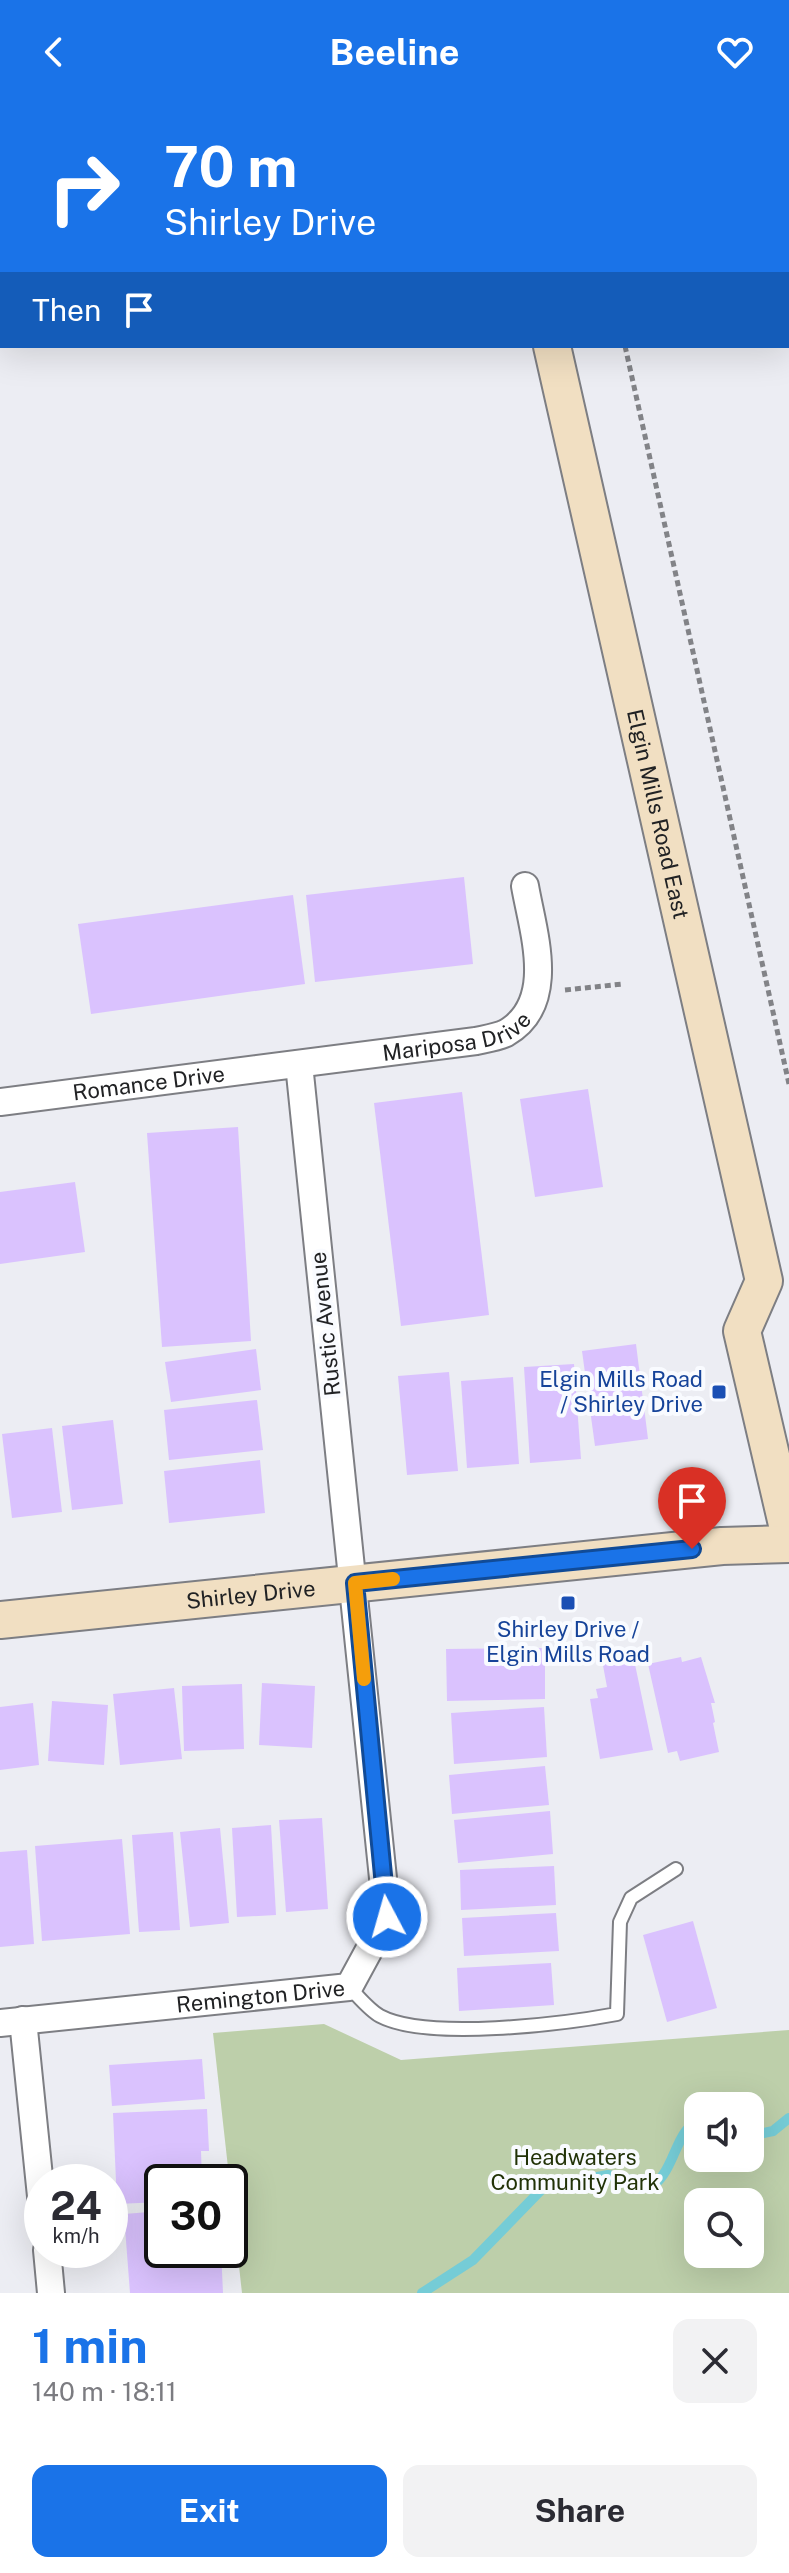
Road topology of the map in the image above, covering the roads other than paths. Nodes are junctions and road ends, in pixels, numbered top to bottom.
1 (552, 348) edge
2 (525, 886) dead end
3 (299, 1064) junction
4 (0, 1102) edge
5 (777, 1288) edge
6 (789, 1533) edge
7 (789, 1544) edge
8 (355, 1583) junction
9 (0, 1620) edge
10 (676, 1869) dead end
11 (349, 1987) junction
12 (11, 2021) edge
13 (35, 2164) edge
14 (49, 2268) edge
15 (51, 2293) edge

1 - 5 main road, Elgin Mills Road East
2 - 3 street, Mariposa Drive
3 - 4 street, Romance Drive
3 - 8 street, Rustic Avenue
5 - 6 main road, Elgin Mills Road East
7 - 8 main road, Shirley Drive
8 - 9 main road, Shirley Drive
8 - 11 street, Remington Drive
10 - 11 lane
11 - 12 street, Remington Drive
12 - 13 street
14 - 15 street

